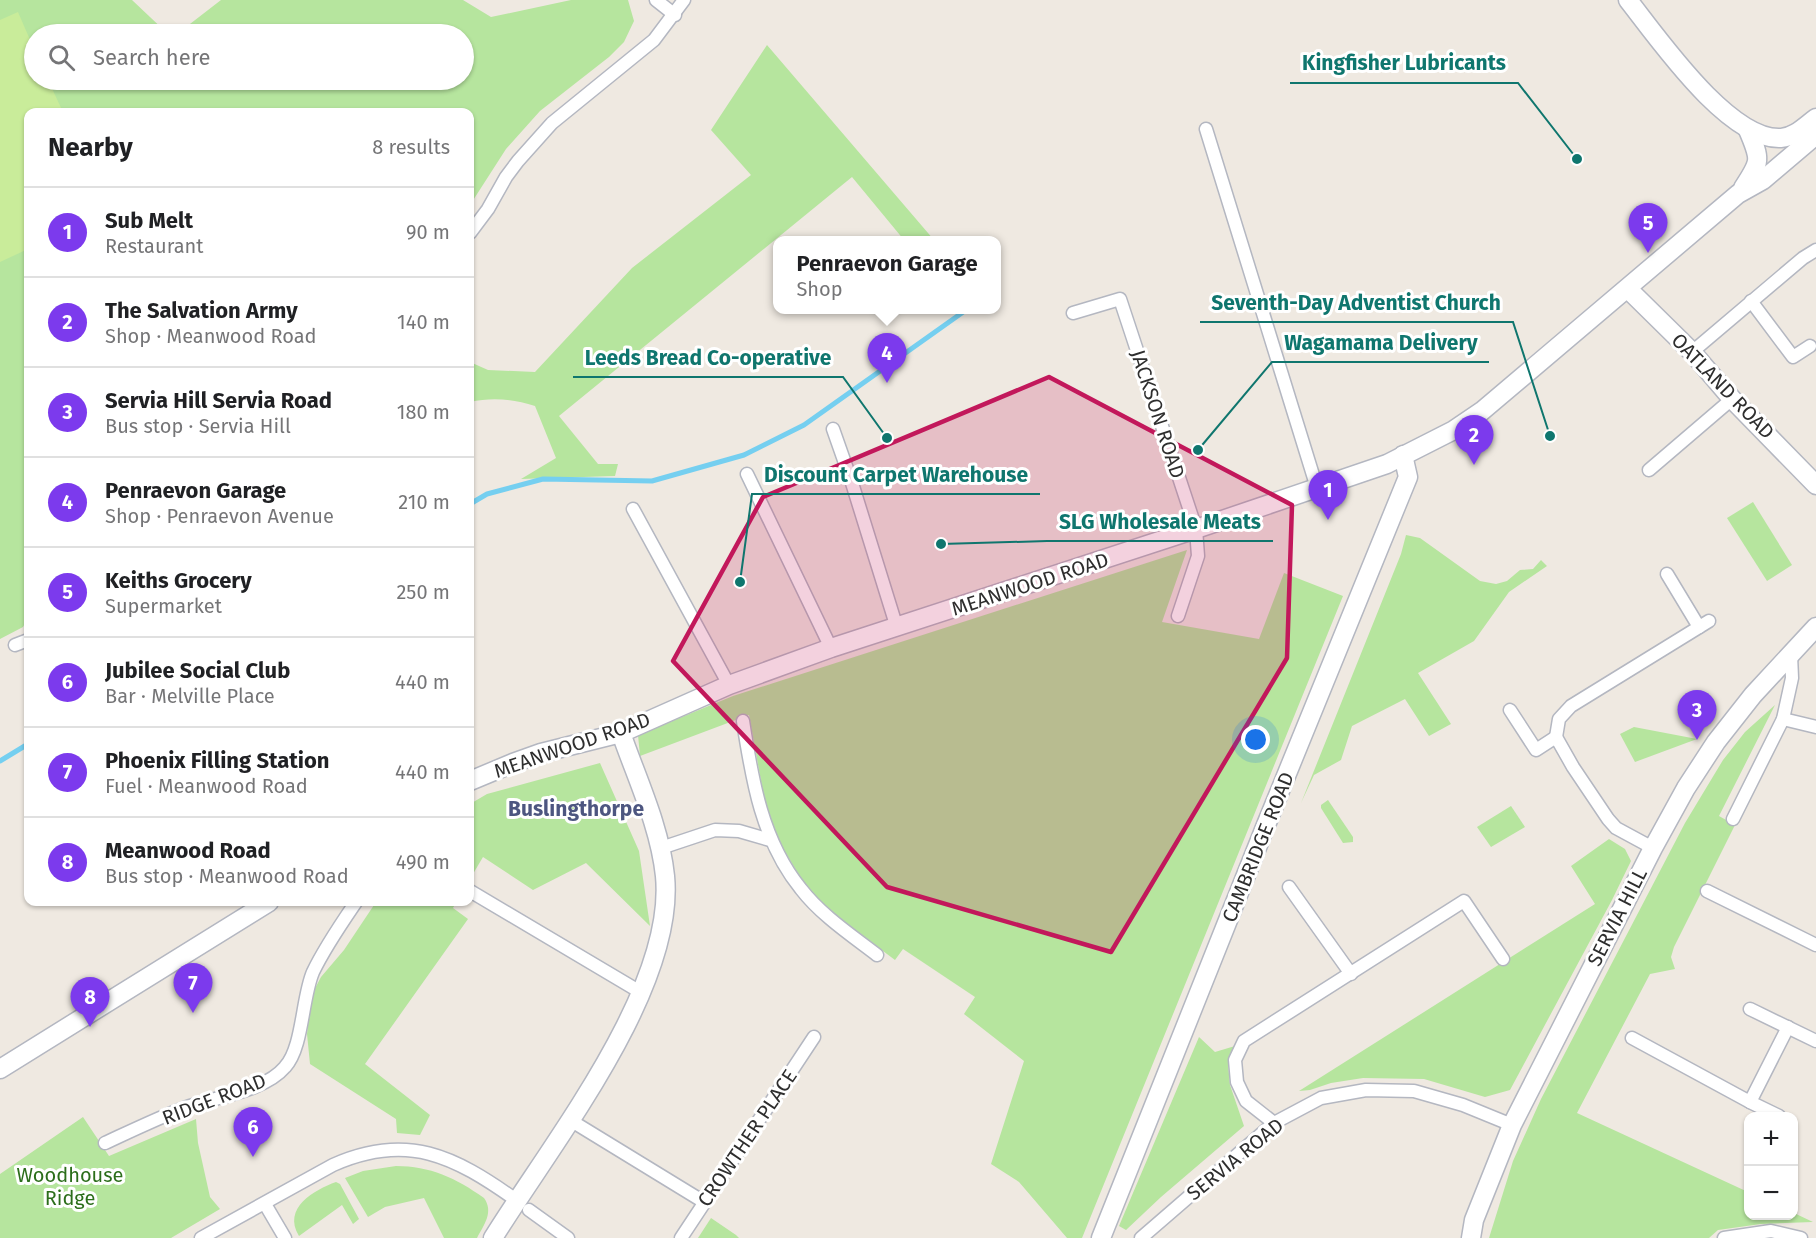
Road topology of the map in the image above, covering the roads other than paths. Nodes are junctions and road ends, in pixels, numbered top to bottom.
1 (656, 0) edge
2 (684, 0) edge
3 (1628, 0) edge
4 (675, 15) junction
5 (1816, 118) edge
6 (1206, 129) dead end
7 (1748, 130) junction
8 (1816, 135) edge
9 (1738, 194) junction
10 (474, 228) edge
11 (1816, 250) edge
12 (1628, 289) junction
13 (1751, 301) junction
14 (1073, 313) dead end
15 (1810, 346) dead end
16 (1692, 352) junction
17 (1732, 399) junction
18 (833, 429) dead end
19 (1403, 455) junction
20 (1649, 470) dead end
21 (747, 474) dead end
22 (1816, 485) edge
23 (1317, 488) junction
24 (633, 509) dead end
25 (1196, 529) junction
26 (1667, 574) dead end
27 (1178, 616) dead end
28 (1816, 627) edge
29 (897, 628) junction
30 (24, 642) edge
31 (15, 645) dead end
32 (831, 648) junction
33 (1791, 655) junction
34 (729, 685) junction
35 (1510, 710) dead end
36 (1784, 719) junction
37 (743, 721) dead end
38 (1816, 727) edge
39 (621, 733) junction
40 (1556, 737) junction
41 (474, 779) edge
42 (1733, 819) dead end
43 (770, 840) junction
44 (661, 848) junction
45 (1653, 848) junction
46 (1289, 887) dead end
47 (1707, 891) dead end
48 (474, 893) edge
49 (263, 906) edge
50 (353, 906) edge
51 (1816, 945) edge
52 (877, 955) dead end
53 (1503, 959) dead end
54 (1351, 974) junction
55 (642, 993) junction
56 (1750, 1009) dead end
57 (1788, 1027) junction
58 (814, 1037) dead end
59 (1632, 1038) dead end
60 (1816, 1041) edge
61 (0, 1069) edge
62 (1750, 1102) junction
63 (1771, 1112) edge
64 (570, 1120) junction
65 (1274, 1123) junction
66 (1512, 1125) junction
67 (105, 1143) dead end
68 (704, 1202) junction
69 (265, 1204) junction
70 (523, 1205) junction
71 (201, 1238) edge
72 (285, 1238) edge
73 (493, 1238) edge
74 (568, 1238) edge
75 (681, 1238) edge
76 (1101, 1238) edge
77 (1141, 1238) edge
78 (1471, 1238) edge
79 (1724, 1238) edge
80 (1801, 1238) edge

1 - 4 street
2 - 4 street
3 - 7 street
4 - 10 street
5 - 7 street
6 - 23 street
7 - 9 street
8 - 9 street, MEANWOOD ROAD
9 - 12 street, MEANWOOD ROAD
11 - 13 street
12 - 16 street, OATLAND ROAD
12 - 19 street, MEANWOOD ROAD
13 - 15 street
13 - 16 street
14 - 25 street, JACKSON ROAD
16 - 17 street, OATLAND ROAD
17 - 20 street
17 - 22 street, OATLAND ROAD
18 - 29 street
19 - 23 street, MEANWOOD ROAD
19 - 76 street, CAMBRIDGE ROAD
21 - 32 street
23 - 25 street, MEANWOOD ROAD
24 - 34 street
25 - 27 street, JACKSON ROAD
25 - 29 street, MEANWOOD ROAD
26 - 40 street
28 - 33 street, SERVIA HILL
29 - 32 street, MEANWOOD ROAD
30 - 31 street
32 - 34 street, MEANWOOD ROAD
33 - 36 street
33 - 45 street, SERVIA HILL
34 - 39 street, MEANWOOD ROAD
35 - 40 street
36 - 38 street
36 - 42 street
37 - 43 street
39 - 41 street, MEANWOOD ROAD
39 - 44 street
40 - 45 street
43 - 44 street
43 - 52 street
44 - 55 street
45 - 66 street, SERVIA HILL
46 - 54 street
47 - 51 street
48 - 55 street
49 - 61 street
50 - 67 street, RIDGE ROAD
53 - 54 street
54 - 65 street
55 - 64 street
56 - 57 street
57 - 60 street
57 - 62 street
58 - 68 street, CROWTHER PLACE
59 - 62 street
62 - 63 street
64 - 68 street
64 - 70 street
65 - 66 street, SERVIA ROAD
65 - 77 street, SERVIA ROAD
66 - 78 street, SERVIA HILL
68 - 75 street, CROWTHER PLACE
69 - 70 street
69 - 71 street
69 - 72 street
70 - 73 street
70 - 74 street
79 - 80 street

